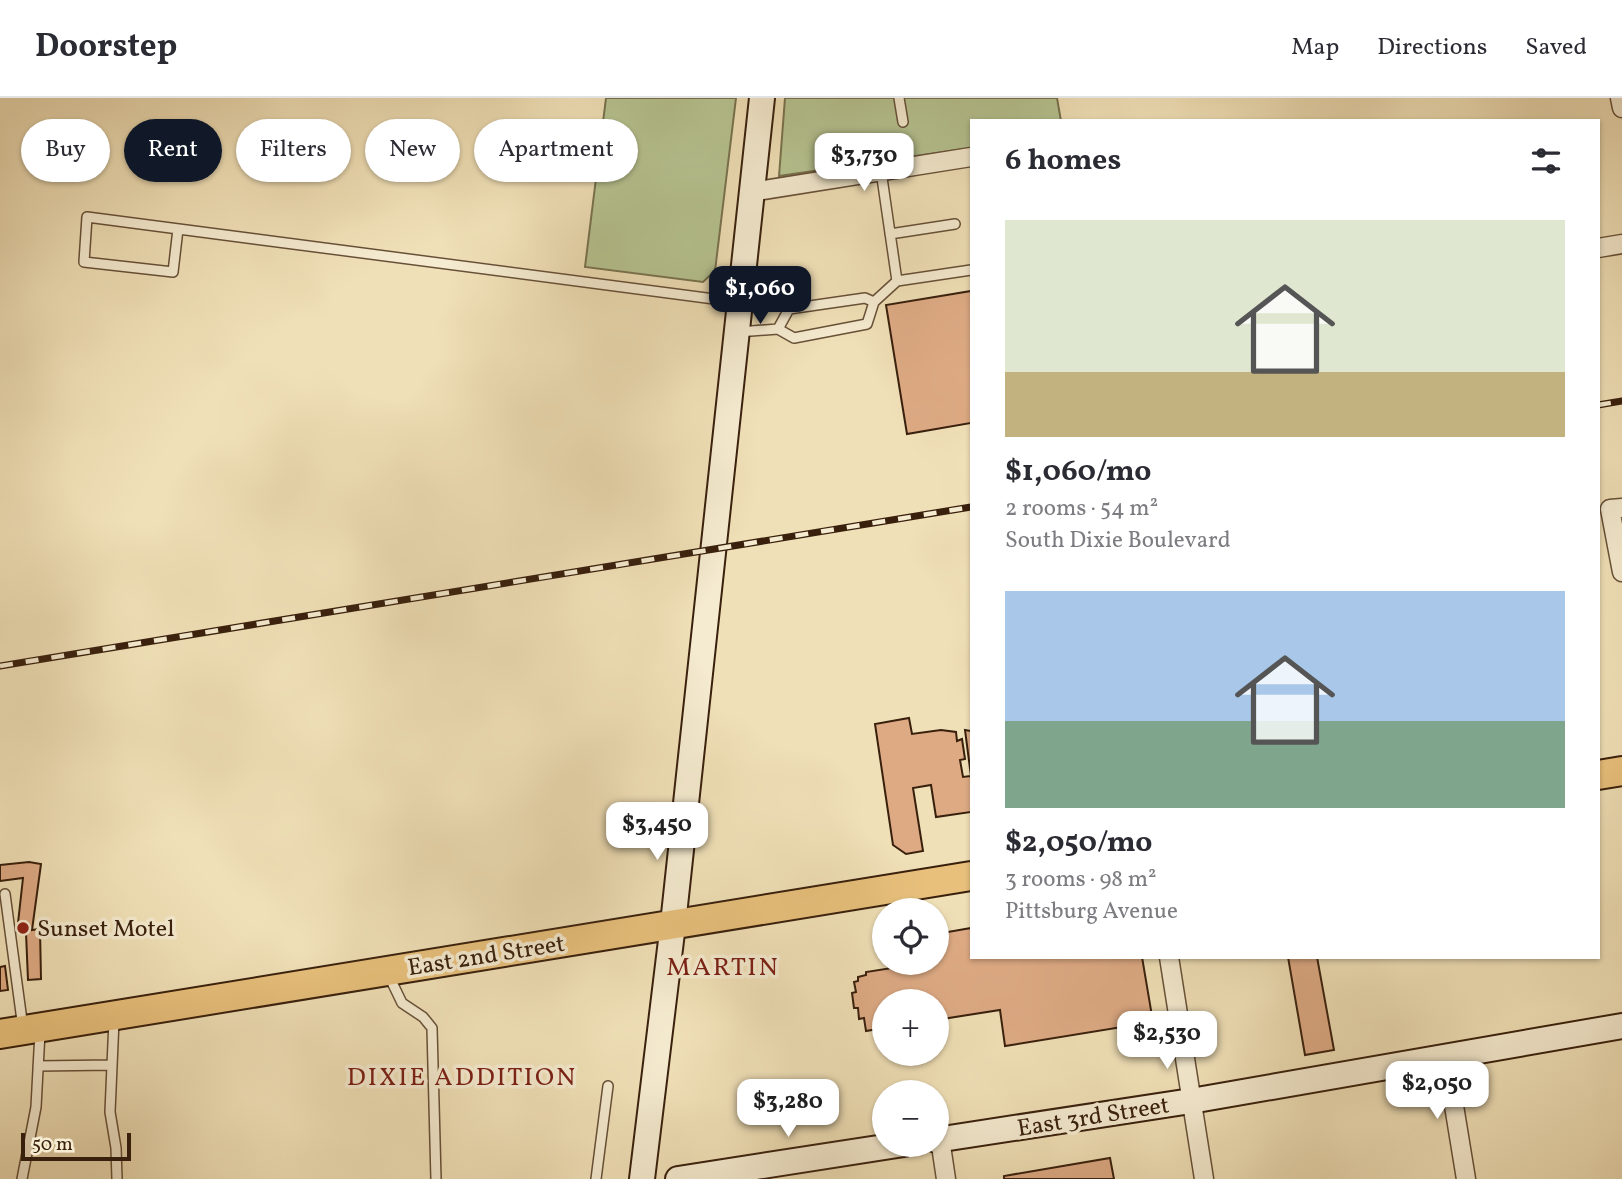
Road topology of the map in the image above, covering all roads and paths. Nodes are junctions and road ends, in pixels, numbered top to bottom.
1 (762, 98) edge
2 (899, 98) edge
3 (1620, 98) edge
4 (1622, 108) edge
5 (903, 122) dead end
6 (970, 157) edge
7 (881, 171) junction
8 (751, 192) junction
9 (954, 224) dead end
10 (178, 229) junction
11 (890, 234) junction
12 (1622, 244) edge
13 (1600, 248) edge
14 (970, 270) edge
15 (897, 281) junction
16 (874, 302) junction
17 (739, 303) junction
18 (778, 329) junction
19 (736, 332) junction
20 (1616, 508) edge
21 (1622, 572) edge
22 (1622, 771) edge
23 (1600, 775) edge
24 (970, 876) edge
25 (5, 894) dead end
26 (673, 924) junction
27 (1168, 959) edge
28 (386, 971) junction
29 (114, 1015) junction
30 (1622, 1026) edge
31 (21, 1030) edge
32 (1446, 1057) junction
33 (112, 1065) junction
34 (38, 1066) junction
35 (608, 1086) dead end
36 (1191, 1101) junction
37 (949, 1137) edge
38 (872, 1149) edge
39 (942, 1157) edge
40 (22, 1179) edge
41 (117, 1179) edge
42 (436, 1179) edge
43 (597, 1179) edge
44 (642, 1179) edge
45 (678, 1179) edge
46 (946, 1179) edge
47 (1204, 1179) edge
48 (1465, 1179) edge

1 - 8 main road
2 - 5 lane
3 - 4 street
6 - 7 street
7 - 8 street
7 - 11 lane
8 - 17 main road
9 - 11 lane
10 - 10 lane
10 - 17 lane
11 - 15 lane
12 - 13 street
14 - 15 lane
15 - 16 lane
16 - 18 lane
16 - 18 lane
17 - 19 main road
18 - 19 lane
19 - 26 main road
20 - 21 street
22 - 23 main road
24 - 26 main road, East 2nd Street
25 - 31 lane
26 - 28 main road, East 2nd Street
26 - 44 main road
27 - 36 street
28 - 29 main road, East 2nd Street
28 - 42 lane
29 - 31 main road, East 2nd Street
29 - 33 lane
30 - 32 main road, East 3rd Street
31 - 34 lane
32 - 36 main road, East 3rd Street
32 - 48 street
33 - 34 lane
33 - 41 lane
34 - 40 lane
35 - 43 lane
36 - 37 main road, East 3rd Street
36 - 47 street
38 - 45 main road
39 - 46 street

